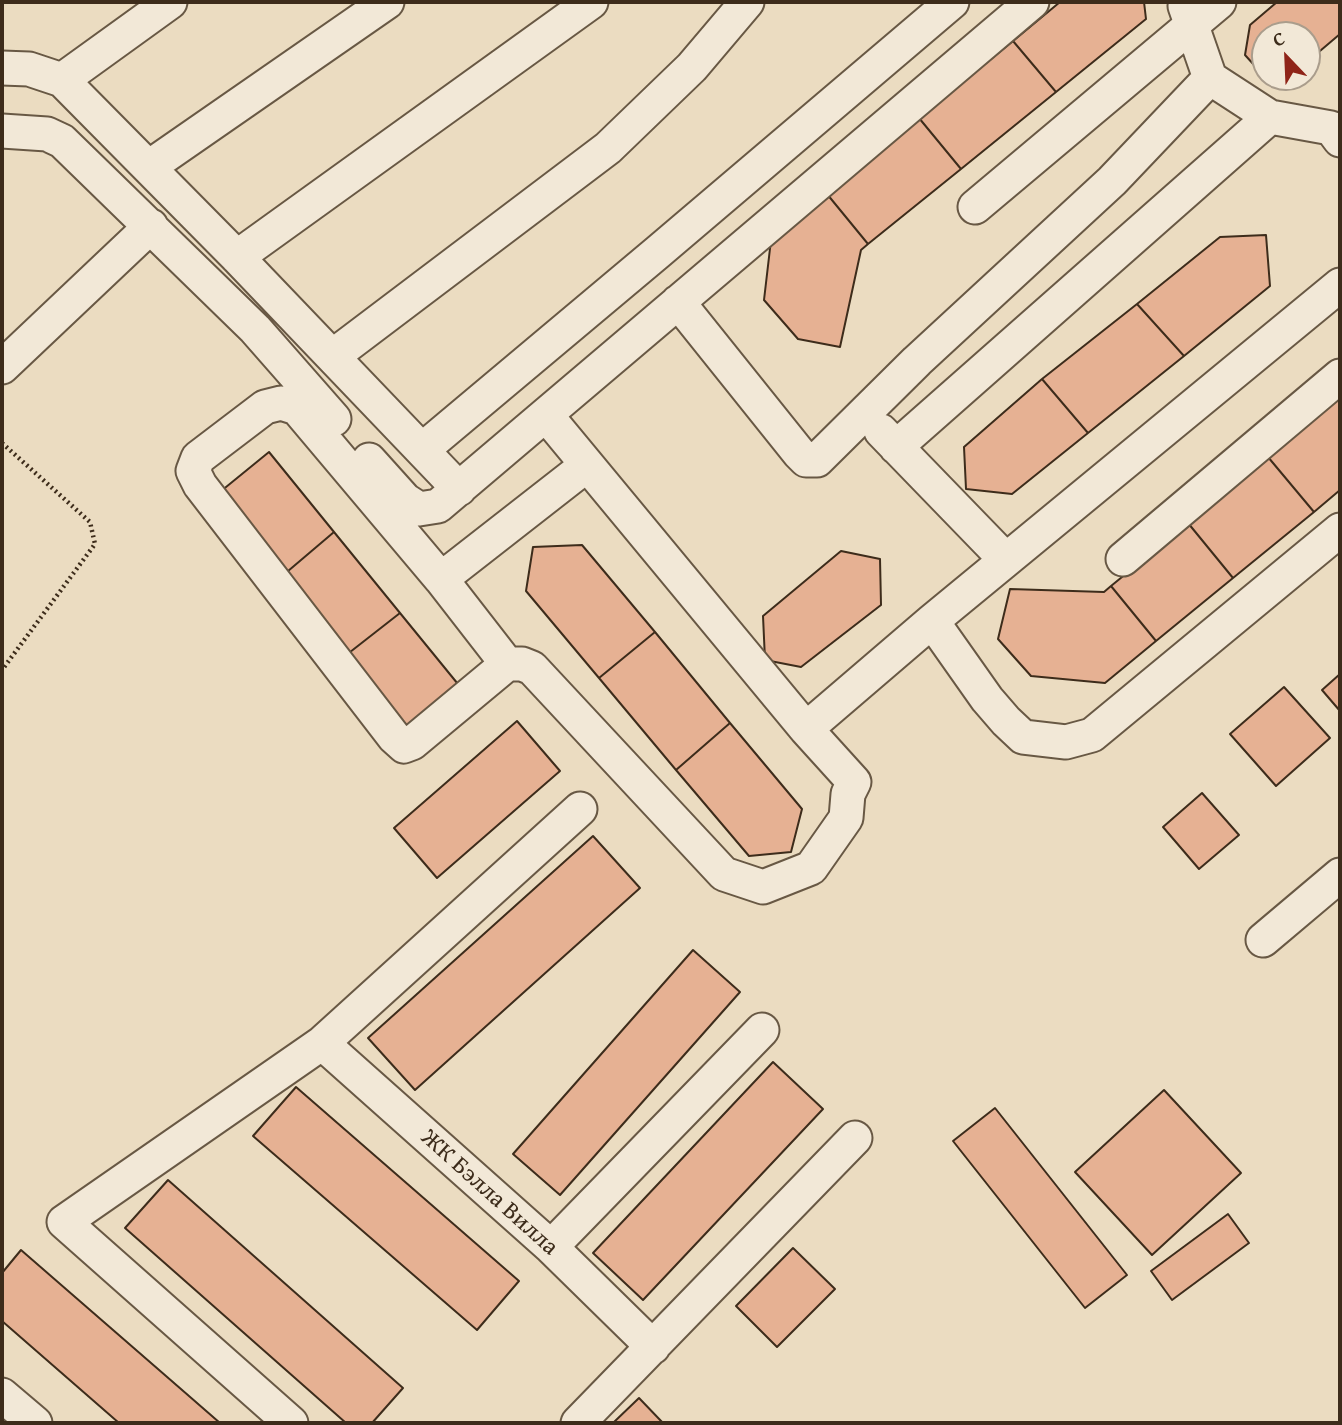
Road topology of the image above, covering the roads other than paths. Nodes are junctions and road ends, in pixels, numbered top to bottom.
1 (170, 2) edge
2 (387, 2) edge
3 (591, 2) edge
4 (747, 2) edge
5 (952, 2) edge
6 (1032, 2) edge
7 (1219, 2) edge
8 (1188, 13) edge
9 (2, 68) edge
10 (1210, 78) junction
11 (62, 80) junction
12 (1270, 117) junction
13 (2, 131) edge
14 (1340, 140) edge
15 (149, 167) junction
16 (975, 207) dead end
17 (151, 226) junction
18 (237, 257) junction
19 (1340, 285) edge
20 (678, 302) junction
21 (333, 356) junction
22 (2, 367) edge
23 (1340, 376) edge
24 (546, 415) junction
25 (864, 415) junction
26 (429, 443) junction
27 (896, 447) junction
28 (587, 465) junction
29 (459, 489) junction
30 (1340, 530) edge
31 (1123, 559) dead end
32 (1006, 560) junction
33 (442, 579) junction
34 (932, 621) junction
35 (507, 664) junction
36 (806, 729) junction
37 (580, 809) dead end
38 (1340, 875) edge
39 (1263, 940) dead end
40 (762, 1030) dead end
41 (322, 1043) junction
42 (855, 1138) dead end
43 (551, 1247) junction
44 (653, 1347) junction
45 (2, 1395) edge
46 (35, 1423) edge
47 (291, 1423) edge
48 (578, 1423) edge

1 - 11 street
2 - 15 street
3 - 18 street
4 - 21 street
5 - 26 street
6 - 20 street
7 - 8 street
8 - 10 street
8 - 16 street
9 - 11 street
10 - 12 street
10 - 25 street
11 - 15 street
12 - 14 street
12 - 27 street
13 - 17 street
15 - 18 street
17 - 22 street
17 - 29 street
18 - 21 street
19 - 32 street
20 - 24 street
20 - 25 street
21 - 26 street
23 - 31 street
24 - 28 street
24 - 29 street
25 - 27 street
26 - 29 street
27 - 32 street
28 - 33 street
28 - 36 street
30 - 34 street
32 - 34 street
33 - 35 street
33 - 35 street
34 - 36 street
35 - 36 street
37 - 41 street
38 - 39 street
40 - 43 street
41 - 43 street, ЖК Бэлла Вилла
41 - 47 street
42 - 44 street
43 - 44 street, ЖК Бэлла Вилла
44 - 48 street
45 - 46 street

